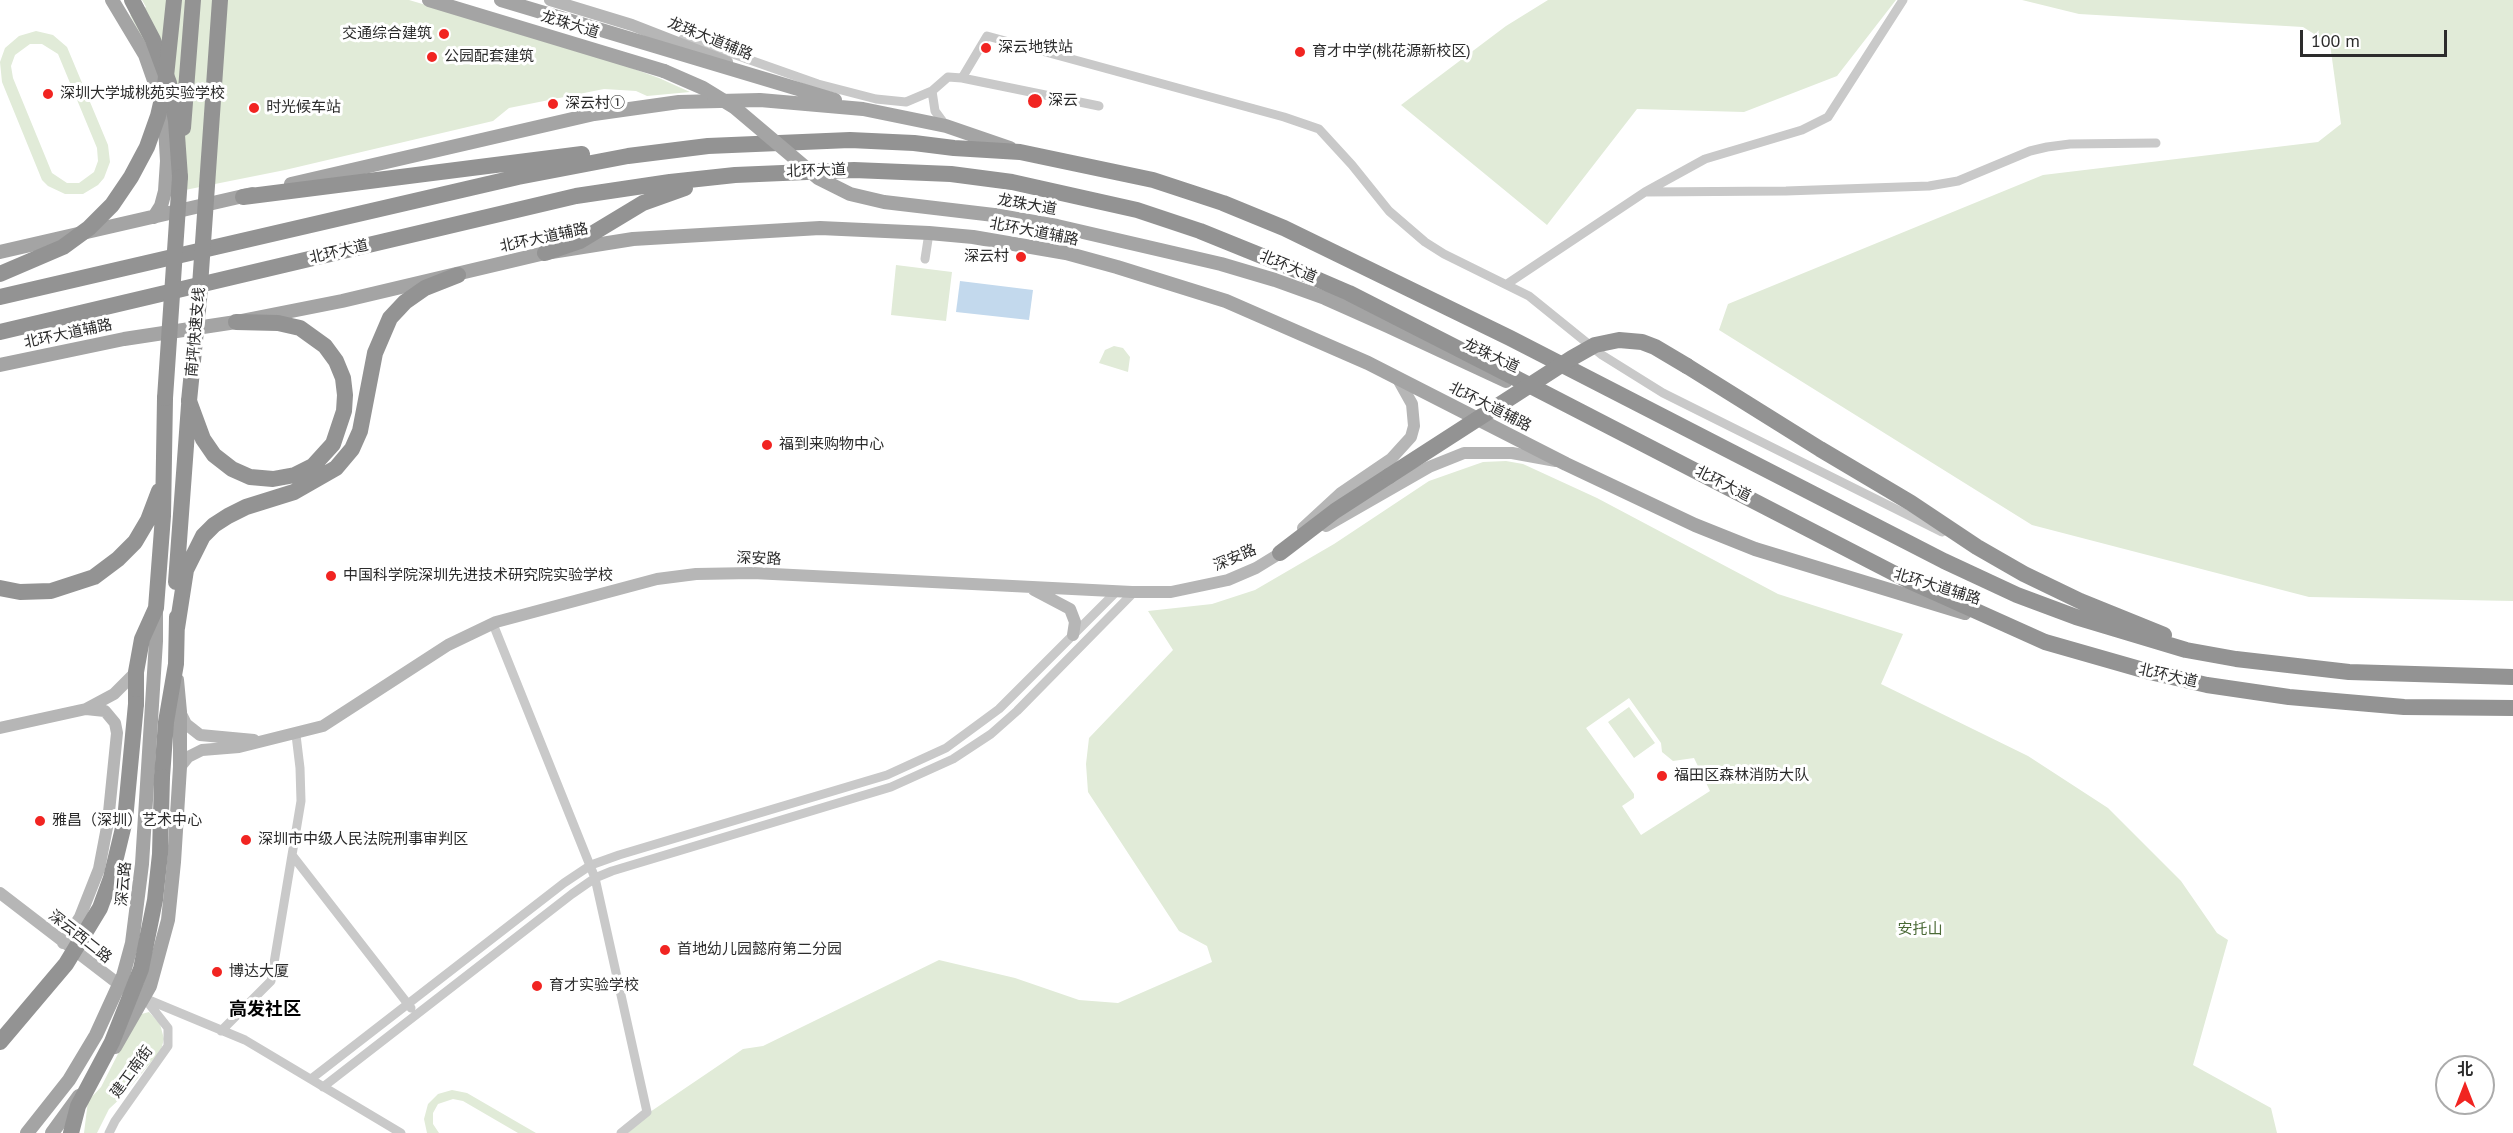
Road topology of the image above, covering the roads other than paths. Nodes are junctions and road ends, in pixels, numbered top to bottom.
1 (112, 0) edge
2 (132, 0) edge
3 (174, 0) edge
4 (192, 0) edge
5 (220, 0) edge
6 (429, 0) edge
7 (501, 0) edge
8 (550, 0) edge
9 (1903, 0) edge
10 (632, 25) junction
11 (962, 78) junction
12 (789, 87) junction
13 (932, 91) junction
14 (1099, 106) dead end
15 (863, 109) junction
16 (946, 126) junction
17 (2156, 143) dead end
18 (1020, 152) junction
19 (628, 156) junction
20 (735, 175) junction
21 (180, 177) junction
22 (1646, 192) junction
23 (243, 197) junction
24 (154, 217) junction
25 (929, 233) junction
26 (0, 252) edge
27 (545, 253) junction
28 (925, 259) dead end
29 (0, 274) edge
30 (458, 275) junction
31 (1507, 284) junction
32 (0, 297) edge
33 (236, 322) junction
34 (0, 332) edge
35 (0, 365) edge
36 (1398, 379) junction
37 (189, 401) junction
38 (1630, 436) junction
39 (1566, 464) junction
40 (164, 477) junction
41 (1977, 547) junction
42 (1280, 553) junction
43 (1028, 587) junction
44 (0, 588) edge
45 (1117, 591) junction
46 (1134, 592) junction
47 (156, 608) junction
48 (493, 624) junction
49 (2002, 624) junction
50 (177, 628) junction
51 (1073, 635) junction
52 (2236, 659) junction
53 (176, 664) junction
54 (136, 672) junction
55 (2513, 677) edge
56 (2513, 708) edge
57 (86, 709) junction
58 (180, 711) junction
59 (0, 728) edge
60 (296, 735) junction
61 (267, 741) junction
62 (180, 767) junction
63 (292, 855) junction
64 (591, 865) junction
65 (595, 878) junction
66 (0, 893) edge
67 (63, 943) junction
68 (118, 986) junction
69 (144, 998) junction
70 (408, 1004) junction
71 (416, 1014) junction
72 (221, 1031) junction
73 (0, 1042) edge
74 (311, 1079) junction
75 (323, 1087) junction
76 (27, 1133) edge
77 (52, 1133) edge
78 (71, 1133) edge
79 (109, 1133) edge
80 (401, 1133) edge
81 (621, 1133) edge

1 - 24 main road
2 - 21 highway, bridge
3 - 29 highway, bridge
4 - 21 highway, 南坪快速支线
5 - 37 highway, 南坪快速支线, bridge
6 - 38 main road, 龙珠大道, bridge
7 - 12 main road, 龙珠大道
8 - 10 street, 龙珠大道辅路
9 - 22 street
10 - 12 street, 龙珠大道辅路
10 - 13 street
11 - 13 street
11 - 14 street
11 - 31 street
12 - 15 main road, 龙珠大道
13 - 16 street
15 - 16 main road
15 - 23 main road
16 - 18 main road
17 - 22 street
18 - 19 highway, 北环大道
18 - 52 highway, 北环大道
19 - 23 highway
19 - 32 highway, 北环大道
20 - 27 highway
20 - 34 highway, 北环大道
20 - 38 highway, 北环大道
21 - 40 highway, 南坪快速支线, bridge
22 - 31 street
23 - 24 main road
24 - 26 main road
25 - 27 main road, 北环大道辅路
25 - 28 street
25 - 36 main road, 北环大道辅路
27 - 30 main road, 北环大道辅路
30 - 33 main road, 北环大道辅路
30 - 50 highway
31 - 41 street
33 - 35 main road, 北环大道辅路
33 - 37 highway
36 - 39 main road, 北环大道辅路
36 - 42 street
37 - 50 highway, 南坪快速支线
38 - 49 highway, 北环大道
39 - 42 street
39 - 49 main road, 北环大道辅路
40 - 44 highway
40 - 47 highway, 南坪快速支线
41 - 42 highway, bridge
41 - 52 highway
42 - 46 street, 深安路
43 - 45 street, 深安路
43 - 48 street, 深安路
43 - 51 street
45 - 46 street, 深安路
45 - 51 street
46 - 65 street
47 - 54 highway
47 - 68 main road, 深云路
48 - 60 street, 深安路
48 - 64 street
49 - 56 highway, 北环大道
50 - 53 highway, 南坪快速支线
51 - 64 street
52 - 55 highway, 北环大道
53 - 58 main road
53 - 78 highway, 南坪快速支线, bridge
54 - 57 street
54 - 73 highway, bridge
57 - 59 street
57 - 67 street
58 - 61 street
58 - 62 main road
60 - 61 street, 深安路
60 - 63 street
61 - 62 street, 深安路
62 - 69 main road
63 - 70 street
63 - 72 street
64 - 65 street
64 - 70 street
65 - 71 street
65 - 81 street
66 - 67 street, 深云西二路
67 - 68 street, 深云西二路
68 - 69 street, 深云西二路
68 - 76 main road, 深云路
69 - 72 street
69 - 77 main road
69 - 79 street, 建工南街
70 - 71 street
70 - 74 street
71 - 75 street
72 - 74 street
74 - 75 street
75 - 80 street

